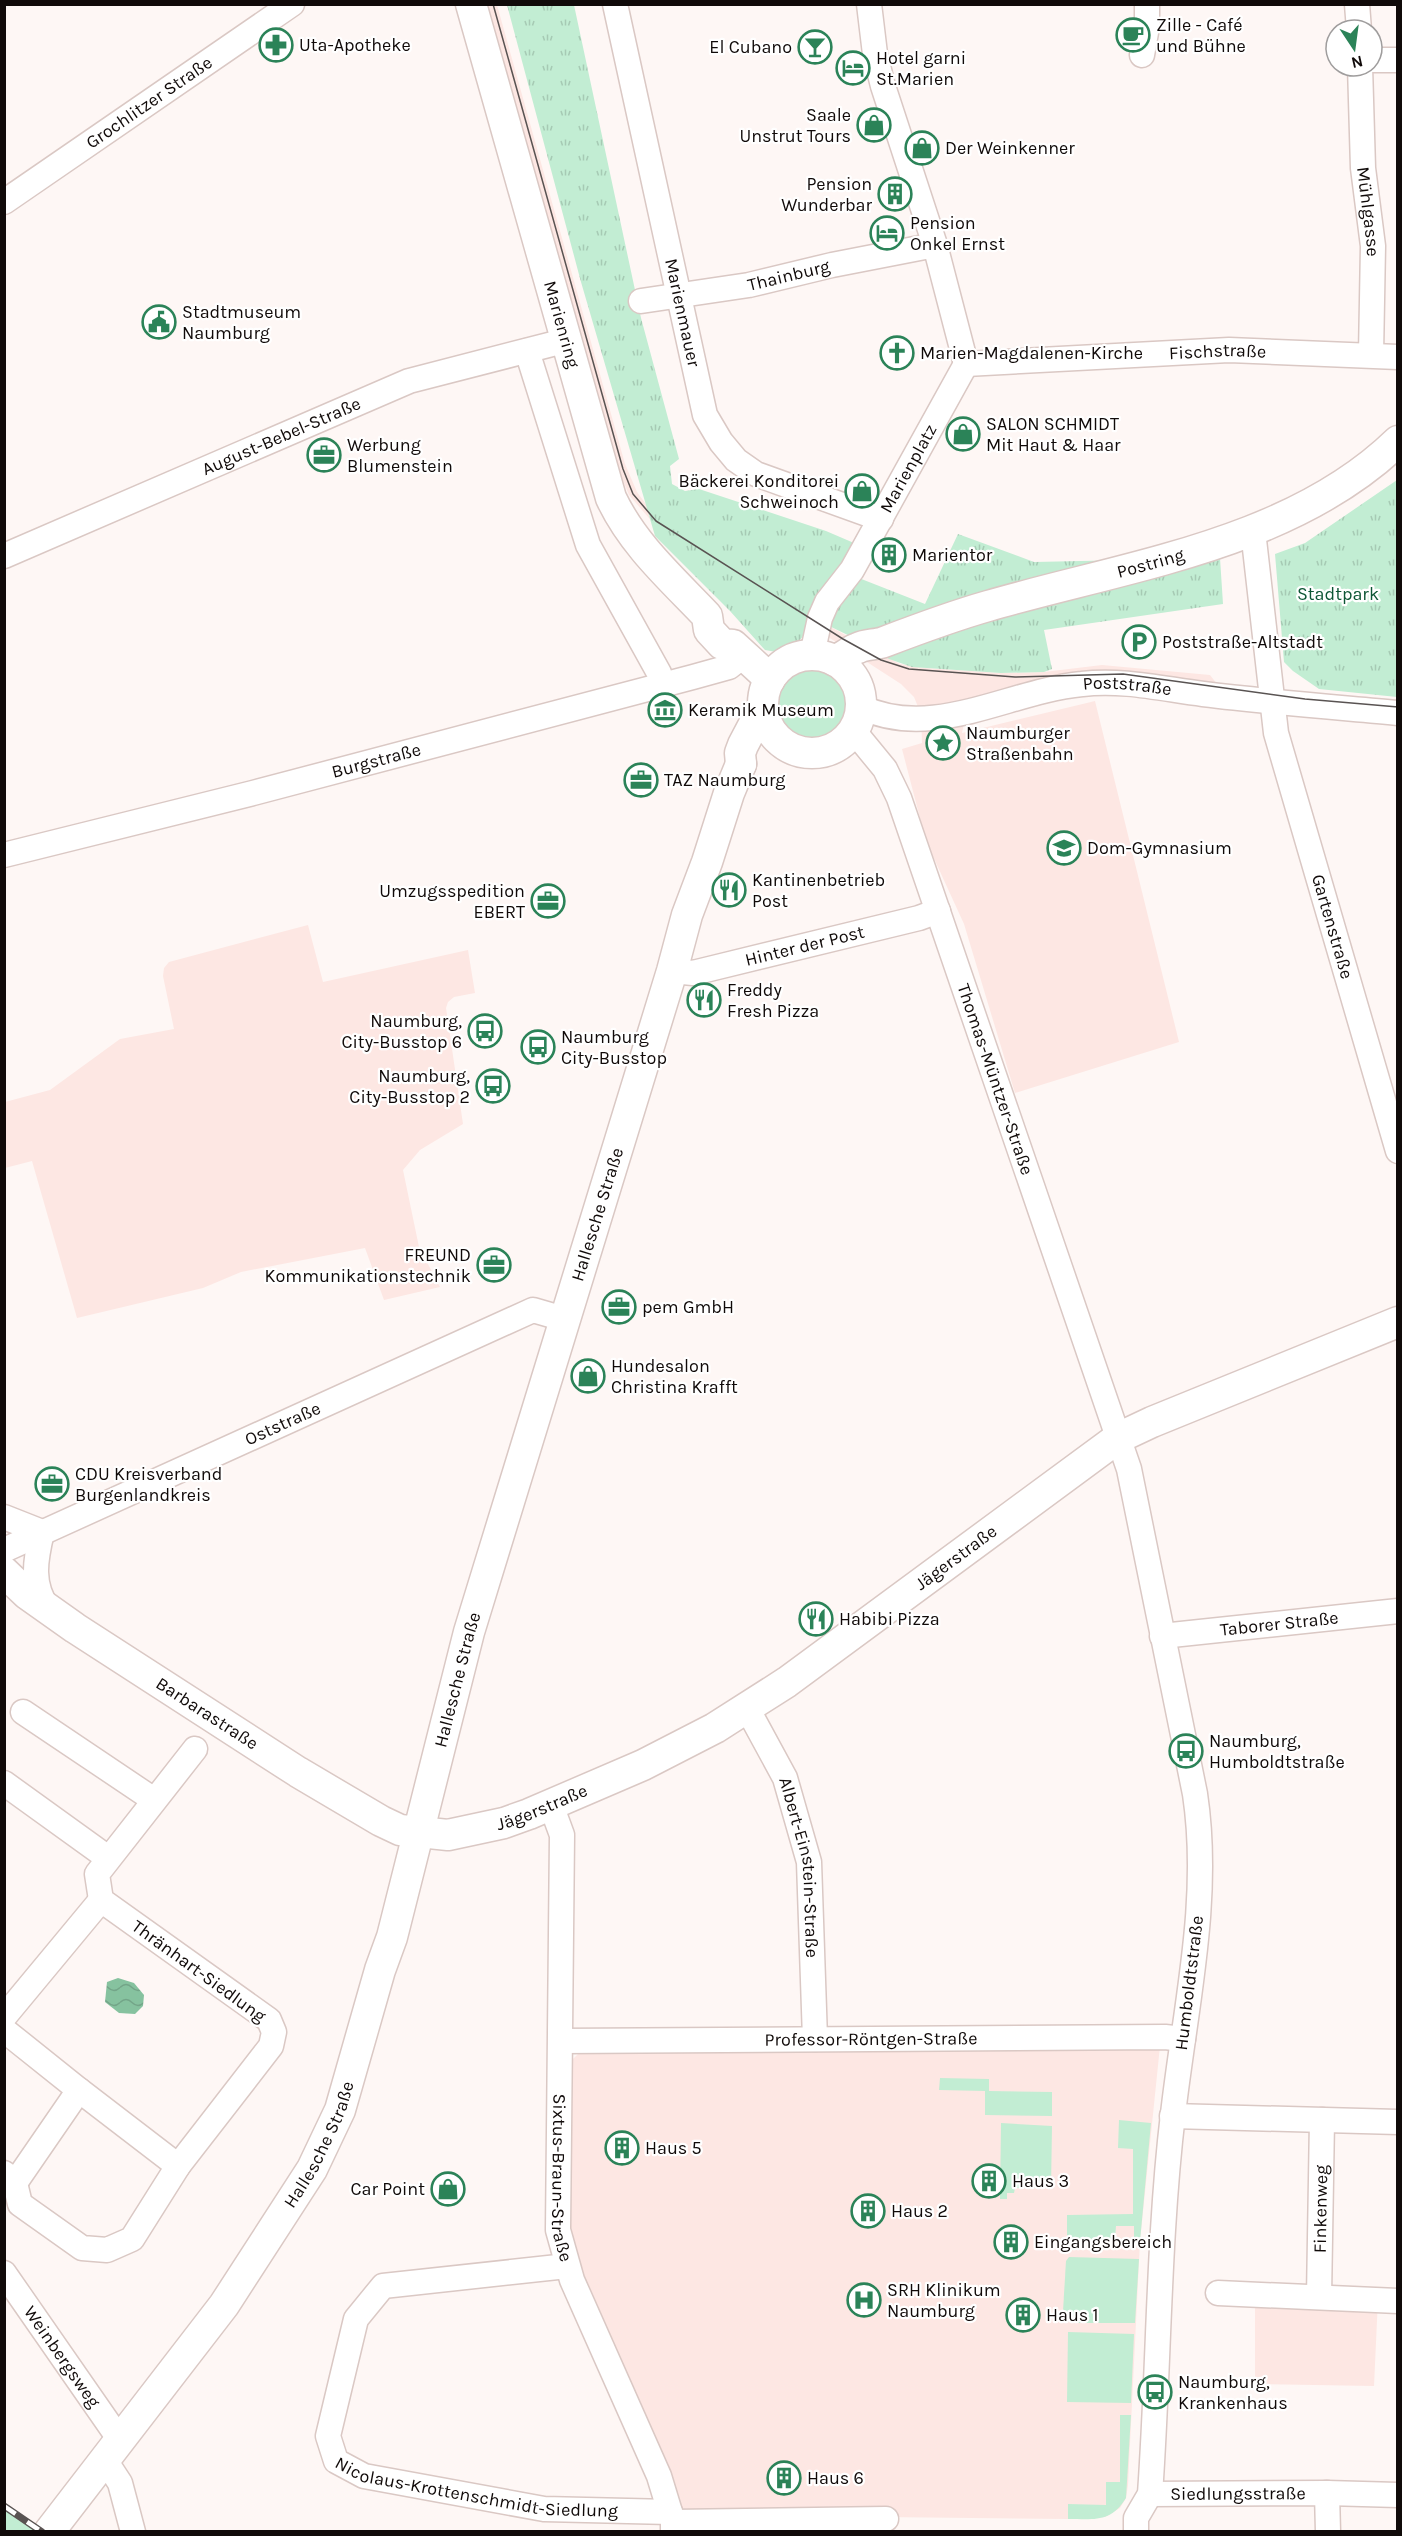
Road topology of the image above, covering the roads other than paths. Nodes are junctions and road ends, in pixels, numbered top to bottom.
1 (292, 4) edge
2 (471, 4) edge
3 (615, 4) edge
4 (869, 4) edge
5 (1147, 4) edge
6 (1142, 55) dead end
7 (1360, 78) edge
8 (4, 202) edge
9 (935, 245) junction
10 (679, 294) junction
11 (641, 301) dead end
12 (564, 341) junction
13 (527, 351) junction
14 (1371, 355) junction
15 (1398, 357) edge
16 (966, 364) junction
17 (1398, 441) edge
18 (881, 519) junction
19 (1253, 531) junction
20 (4, 556) edge
21 (882, 643) junction
22 (738, 651) junction
23 (823, 658) junction
24 (662, 685) junction
25 (766, 693) junction
26 (1271, 701) junction
27 (857, 706) junction
28 (1398, 713) edge
29 (784, 745) junction
30 (741, 764) junction
31 (4, 855) edge
32 (938, 911) junction
33 (672, 971) junction
34 (1398, 1151) edge
35 (564, 1319) junction
36 (1398, 1322) edge
37 (1118, 1438) junction
38 (4, 1517) edge
39 (42, 1532) junction
40 (4, 1550) edge
41 (4, 1572) edge
42 (26, 1597) edge
43 (1398, 1611) edge
44 (1162, 1636) junction
45 (747, 1708) junction
46 (23, 1712) dead end
47 (195, 1749) dead end
48 (4, 1783) edge
49 (154, 1800) junction
50 (551, 1805) junction
51 (419, 1834) junction
52 (108, 1858) junction
53 (101, 1900) junction
54 (4, 2017) edge
55 (4, 2030) edge
56 (815, 2038) junction
57 (1183, 2039) junction
58 (561, 2041) junction
59 (79, 2090) junction
60 (1172, 2116) junction
61 (1322, 2120) junction
62 (1398, 2122) edge
63 (178, 2166) junction
64 (10, 2178) edge
65 (567, 2266) junction
66 (4, 2273) edge
67 (1218, 2293) dead end
68 (1319, 2297) junction
69 (1398, 2301) edge
70 (112, 2450) junction
71 (1327, 2493) junction
72 (1150, 2494) junction
73 (1398, 2495) edge
74 (885, 2519) dead end
75 (672, 2522) edge
76 (49, 2532) edge
77 (133, 2532) edge
78 (1137, 2532) edge
79 (1328, 2532) edge

1 - 8 street, Grochlitzer Straße
2 - 12 main road, Marienring
3 - 10 street, Marienmauer
4 - 9 street
5 - 6 street
7 - 14 street, Mühlgasse
9 - 10 street, Thainburg
9 - 16 street
10 - 11 street, Thainburg
10 - 18 street, Marienmauer
12 - 13 street, August-Bebel-Straße
12 - 22 main road, Marienring
13 - 20 street, August-Bebel-Straße
13 - 24 street
14 - 15 street, Fischstraße
14 - 16 street, Fischstraße
16 - 18 street, Marienplatz
17 - 19 main road, Postring
18 - 23 street, Marienplatz
19 - 21 main road, Postring
19 - 26 street, Gartenstraße
21 - 23 main road, Postring
21 - 27 main road, Postring
22 - 24 street, Burgstraße
22 - 25 main road, Marienring
23 - 25 main road
23 - 27 main road
24 - 31 street, Burgstraße
25 - 29 main road
25 - 30 main road, Hallesche Straße
26 - 27 street, Poststraße
26 - 28 street, Poststraße
26 - 34 street, Gartenstraße
27 - 29 main road
27 - 32 street, Thomas-Müntzer-Straße
29 - 30 main road
30 - 33 main road, Hallesche Straße
32 - 33 street, Hinter der Post
32 - 37 street, Thomas-Müntzer-Straße
33 - 35 main road, Hallesche Straße
35 - 39 street, Oststraße
35 - 51 main road, Hallesche Straße
36 - 37 main road, Jägerstraße
37 - 44 street, Humboldtstraße
37 - 45 main road, Jägerstraße
38 - 39 street
39 - 40 street, Oststraße
39 - 42 street
41 - 42 main road, Barbarastraße
42 - 51 main road, Barbarastraße
43 - 44 street, Taborer Straße
44 - 57 street, Humboldtstraße
45 - 50 main road, Jägerstraße
45 - 56 street, Albert-Einstein-Straße
46 - 49 street
47 - 49 street
48 - 52 street
49 - 52 street
50 - 51 main road, Jägerstraße
50 - 58 street, Sixtus-Braun-Straße
51 - 70 main road, Hallesche Straße
52 - 53 street
53 - 54 street
53 - 63 street, Thränhart-Siedlung
55 - 59 street
56 - 57 street, Professor-Röntgen-Straße
56 - 58 street, Professor-Röntgen-Straße
57 - 60 street, Humboldtstraße
58 - 65 street, Sixtus-Braun-Straße
59 - 63 street
59 - 64 street, Thränhart-Siedlung
60 - 61 street
60 - 72 street, Humboldtstraße
61 - 62 street
61 - 68 street, Finkenweg
63 - 64 street, Thränhart-Siedlung
65 - 75 street, Sixtus-Braun-Straße
65 - 75 street, Nicolaus-Krottenschmidt-Siedlung
66 - 70 street, Weinbergsweg
67 - 68 street
68 - 69 street
70 - 76 main road, Hallesche Straße
70 - 77 street, Weinbergsweg
71 - 72 street, Siedlungsstraße
71 - 73 street, Siedlungsstraße
71 - 79 street, Siedlungsstraße
72 - 78 street, Humboldtstraße
74 - 75 street

